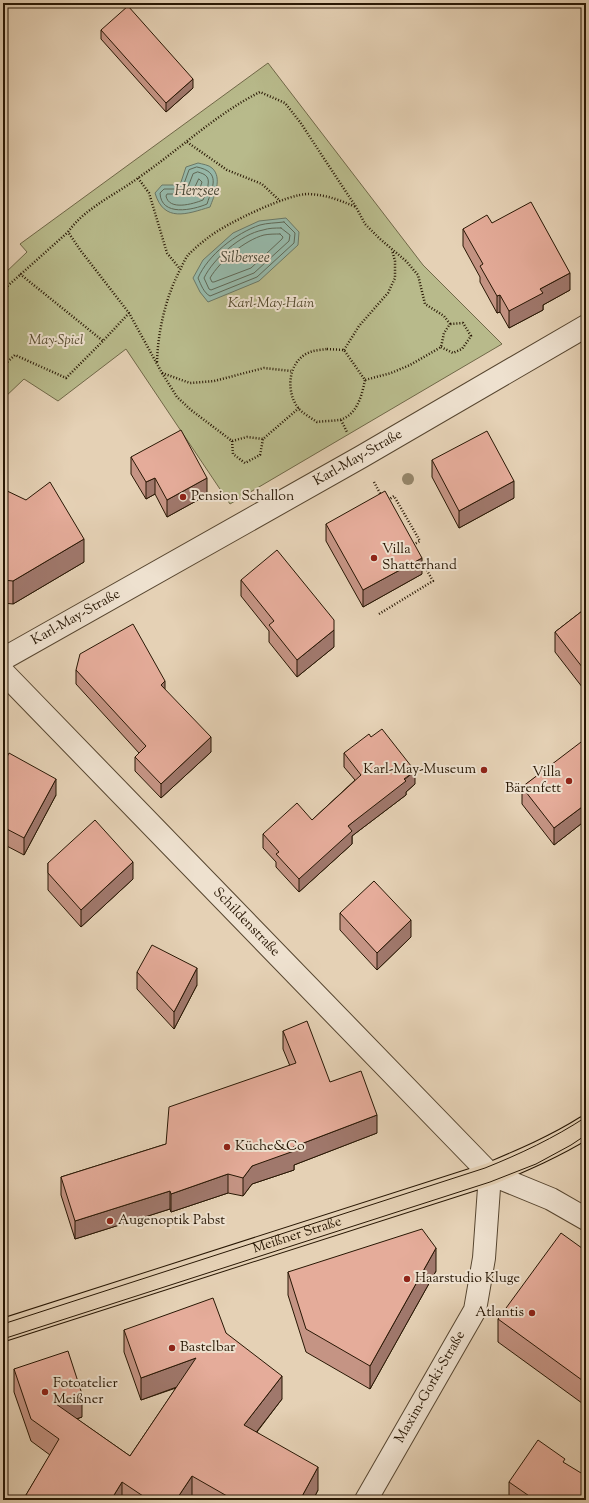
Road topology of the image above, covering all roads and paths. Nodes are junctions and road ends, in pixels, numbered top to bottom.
1 (187, 142) junction
2 (138, 178) junction
3 (280, 201) junction
4 (356, 207) junction
5 (68, 232) junction
6 (392, 249) junction
7 (180, 269) junction
8 (20, 274) junction
9 (3, 290) edge
10 (129, 313) junction
11 (450, 324) junction
12 (586, 326) edge
13 (103, 341) junction
14 (441, 347) junction
15 (344, 350) junction
16 (157, 364) junction
17 (3, 366) edge
18 (291, 371) junction
19 (162, 373) junction
20 (365, 380) junction
21 (299, 408) junction
22 (263, 439) junction
23 (232, 442) junction
24 (360, 457) junction
25 (416, 552) edge
26 (419, 557) edge
27 (379, 614) dead end
28 (3, 659) edge
29 (3, 672) edge
30 (586, 1127) edge
31 (490, 1174) junction
32 (586, 1219) edge
33 (3, 1330) edge
34 (366, 1500) edge

1 - 2 path
1 - 3 path
1 - 4 path
2 - 5 path
2 - 7 path
3 - 4 path
3 - 7 path
4 - 6 path
5 - 8 path
5 - 10 path
6 - 11 path
6 - 15 path
7 - 16 path
8 - 9 path
8 - 13 path
10 - 13 path
10 - 16 path
11 - 14 path
11 - 14 path
12 - 24 street, Karl-May-Straße
13 - 17 path
14 - 20 path
15 - 18 path
15 - 20 path
16 - 19 path
18 - 19 path
18 - 21 path
19 - 23 path
20 - 21 path
21 - 22 path
22 - 23 path
22 - 23 path
24 - 25 path
24 - 28 street, Karl-May-Straße
26 - 27 path
29 - 31 street, Schildenstraße
30 - 31 main road, Meißner Straße
31 - 32 street
31 - 33 main road, Meißner Straße
31 - 34 street, Maxim-Gorki-Straße

